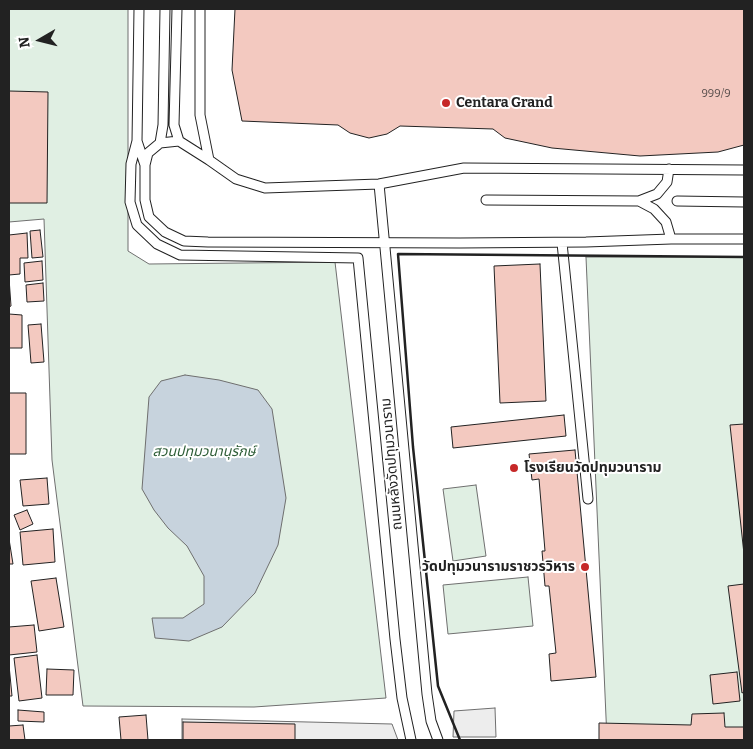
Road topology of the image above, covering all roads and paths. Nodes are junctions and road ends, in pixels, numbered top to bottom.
1 (139, 9) edge
2 (165, 9) edge
3 (176, 9) edge
4 (200, 9) edge
5 (137, 141) junction
6 (179, 141) junction
7 (160, 143) junction
8 (209, 160) junction
9 (145, 165) junction
10 (669, 169) junction
11 (744, 170) edge
12 (379, 184) junction
13 (486, 200) dead end
14 (639, 201) junction
15 (677, 201) dead end
16 (744, 202) edge
17 (672, 239) junction
18 (744, 239) edge
19 (385, 243) junction
20 (562, 243) junction
21 (588, 499) dead end
22 (411, 740) edge
23 (438, 740) edge

1 - 5 lane
2 - 7 lane
3 - 6 lane
4 - 8 lane
5 - 9 lane
5 - 22 lane, ถนนหลังวัดปทุมวนาราม
6 - 7 lane
6 - 8 lane
7 - 9 lane
8 - 12 lane
9 - 19 lane
10 - 11 lane
10 - 12 lane
10 - 14 lane
12 - 19 lane, ถนนหลังวัดปทุมวนาราม
13 - 14 lane
14 - 17 lane
15 - 16 lane
17 - 18 lane
17 - 20 lane
19 - 20 lane
19 - 23 lane, ถนนหลังวัดปทุมวนาราม
20 - 21 lane

